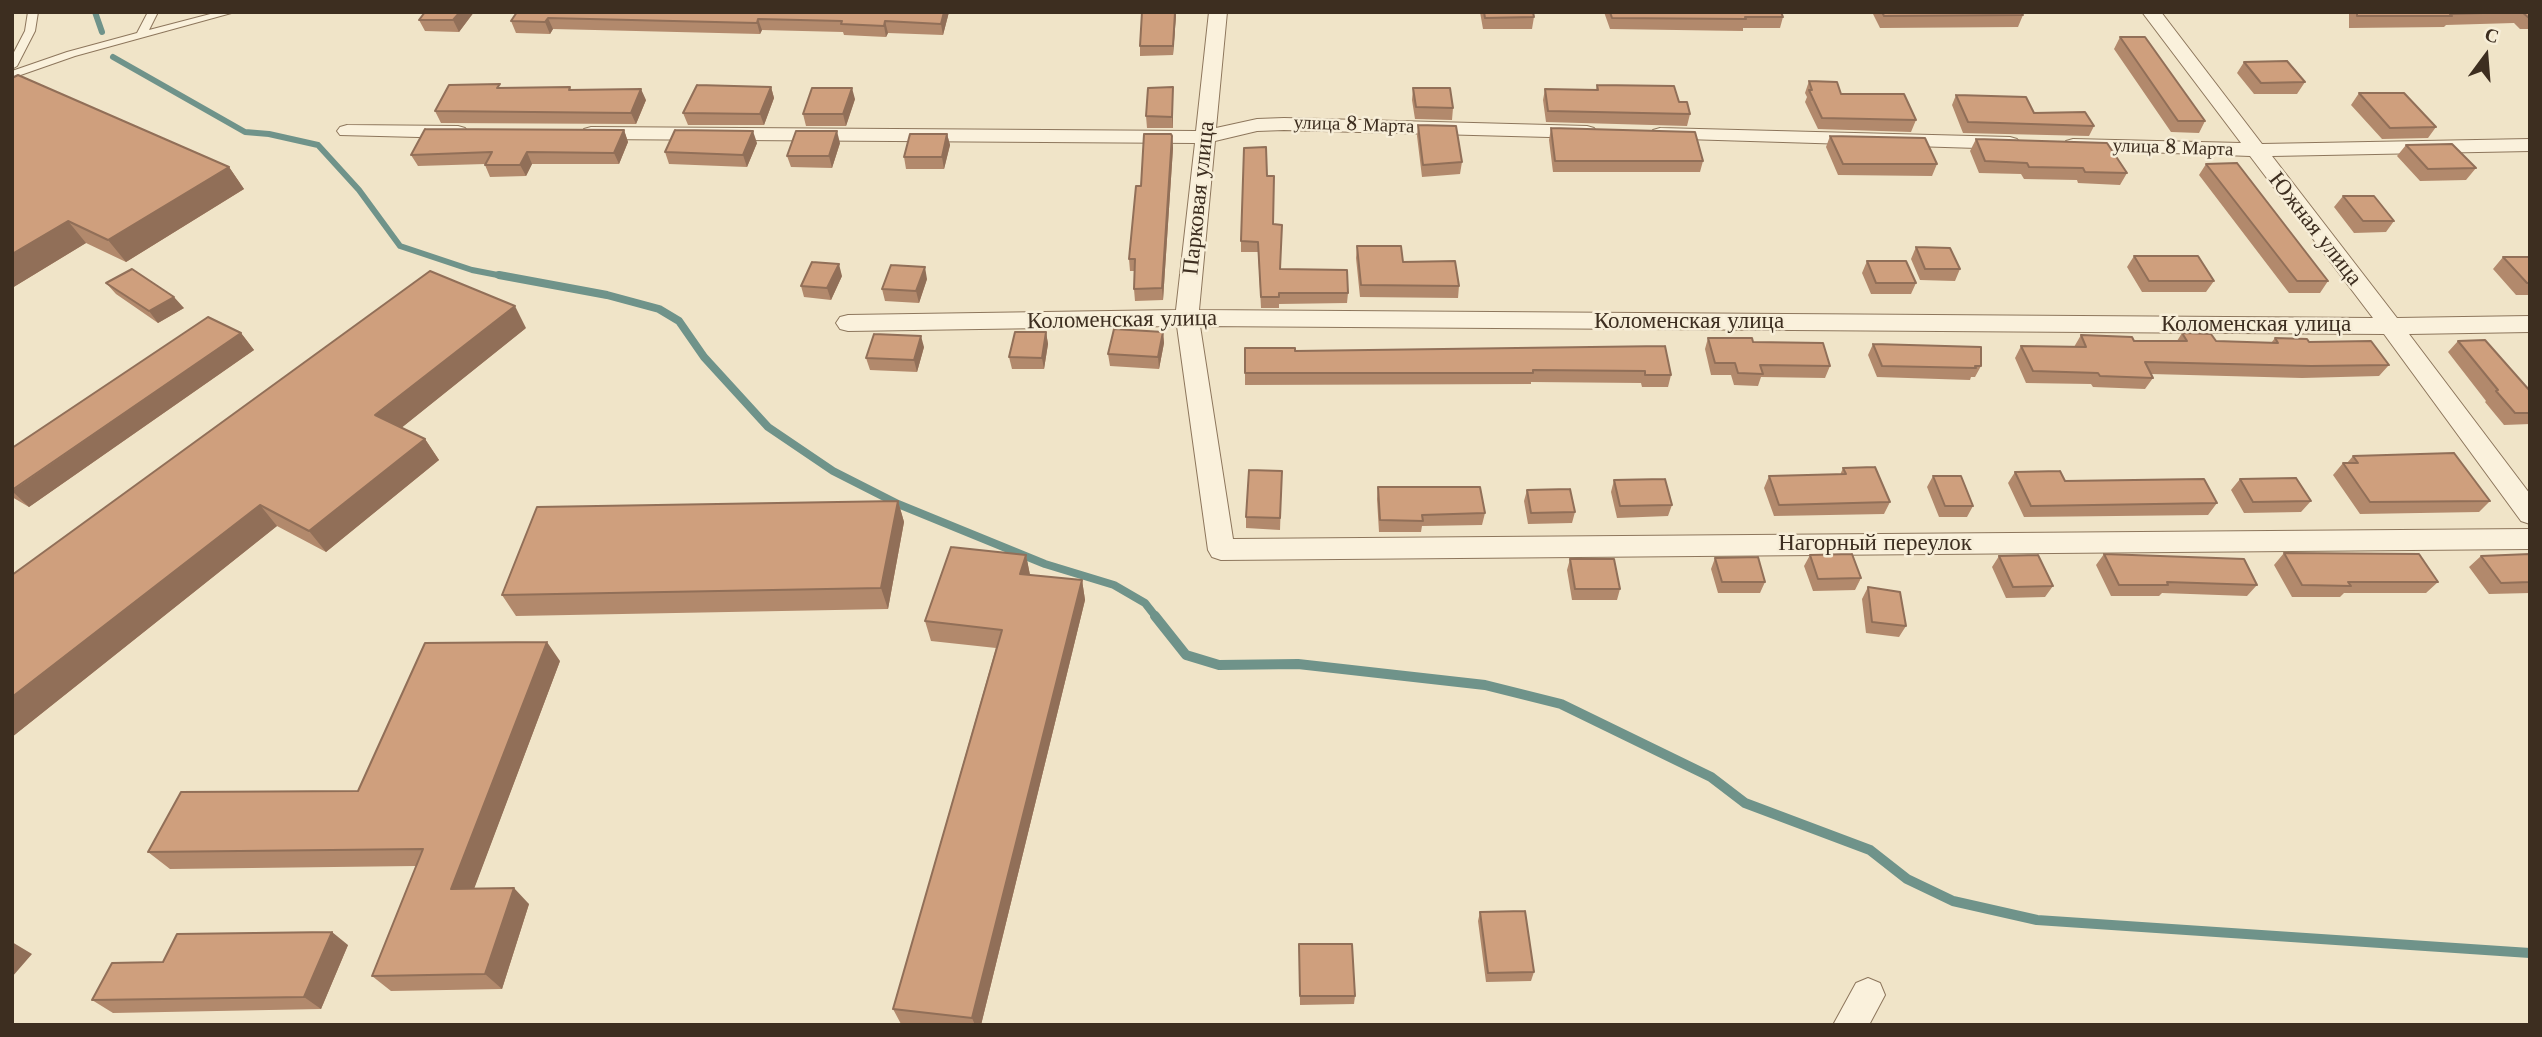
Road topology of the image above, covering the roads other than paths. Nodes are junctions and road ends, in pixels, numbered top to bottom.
1 (33, 12) edge
2 (153, 12) edge
3 (230, 12) edge
4 (1219, 12) edge
5 (2151, 12) edge
6 (142, 34) junction
7 (12, 66) edge
8 (12, 75) edge
9 (347, 131) dead end
10 (472, 132) edge
11 (1604, 132) edge
12 (569, 133) edge
13 (1645, 133) edge
14 (1205, 136) junction
15 (2530, 145) edge
16 (2254, 150) junction
17 (1188, 318) junction
18 (848, 323) dead end
19 (2530, 324) edge
20 (2391, 326) junction
21 (2530, 514) edge
22 (2530, 539) edge
23 (1221, 550) joint
24 (1868, 995) dead end
25 (1850, 1025) edge

1 - 7 lane
2 - 6 lane
3 - 6 lane
4 - 14 street, Парковая улица
5 - 16 street, Южная улица
6 - 8 lane
9 - 10 street
11 - 14 street, улица 8 Марта
12 - 14 street, улица 8 Марта
13 - 16 street, улица 8 Марта
14 - 17 street, Парковая улица
15 - 16 street, улица 8 Марта
16 - 20 street, Южная улица
17 - 18 street, Коломенская улица
17 - 20 street, Коломенская улица
17 - 23 street, Парковая улица
19 - 20 street, Коломенская улица
20 - 21 street, Южная улица
22 - 23 street, Нагорный переулок
24 - 25 street

